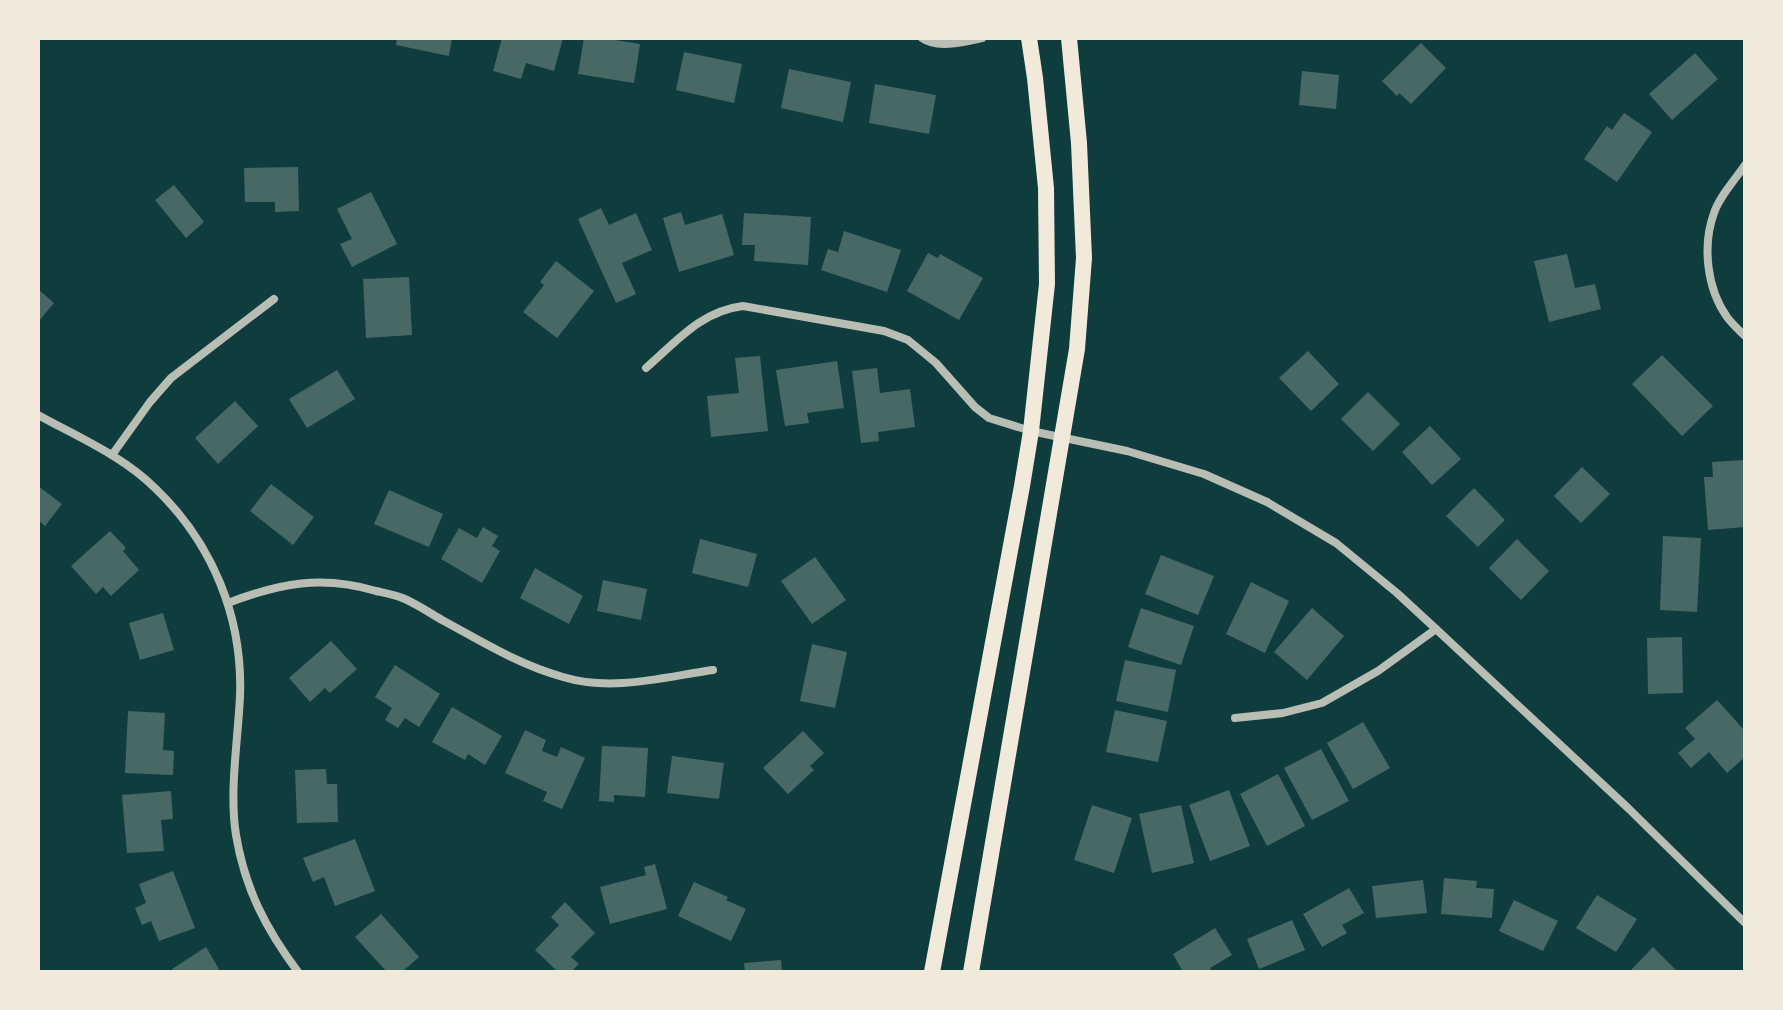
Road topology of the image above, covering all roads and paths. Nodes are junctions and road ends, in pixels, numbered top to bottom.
1 (922, 38) edge
2 (982, 38) edge
3 (1029, 38) edge
4 (1069, 38) edge
5 (1745, 165) edge
6 (274, 299) dead end
7 (1745, 336) edge
8 (646, 368) dead end
9 (38, 415) edge
10 (1031, 431) junction
11 (1063, 438) junction
12 (112, 455) junction
13 (228, 603) junction
14 (1436, 629) junction
15 (713, 670) dead end
16 (1235, 718) dead end
17 (1745, 923) edge
18 (298, 972) edge
19 (932, 972) edge
20 (971, 972) edge

1 - 2 street
3 - 10 main road
4 - 11 main road
5 - 7 street
6 - 12 street
8 - 10 street
9 - 12 street
10 - 11 street
10 - 19 main road
11 - 14 street
11 - 20 main road
12 - 13 street
13 - 15 street
13 - 18 street
14 - 16 street
14 - 17 street

